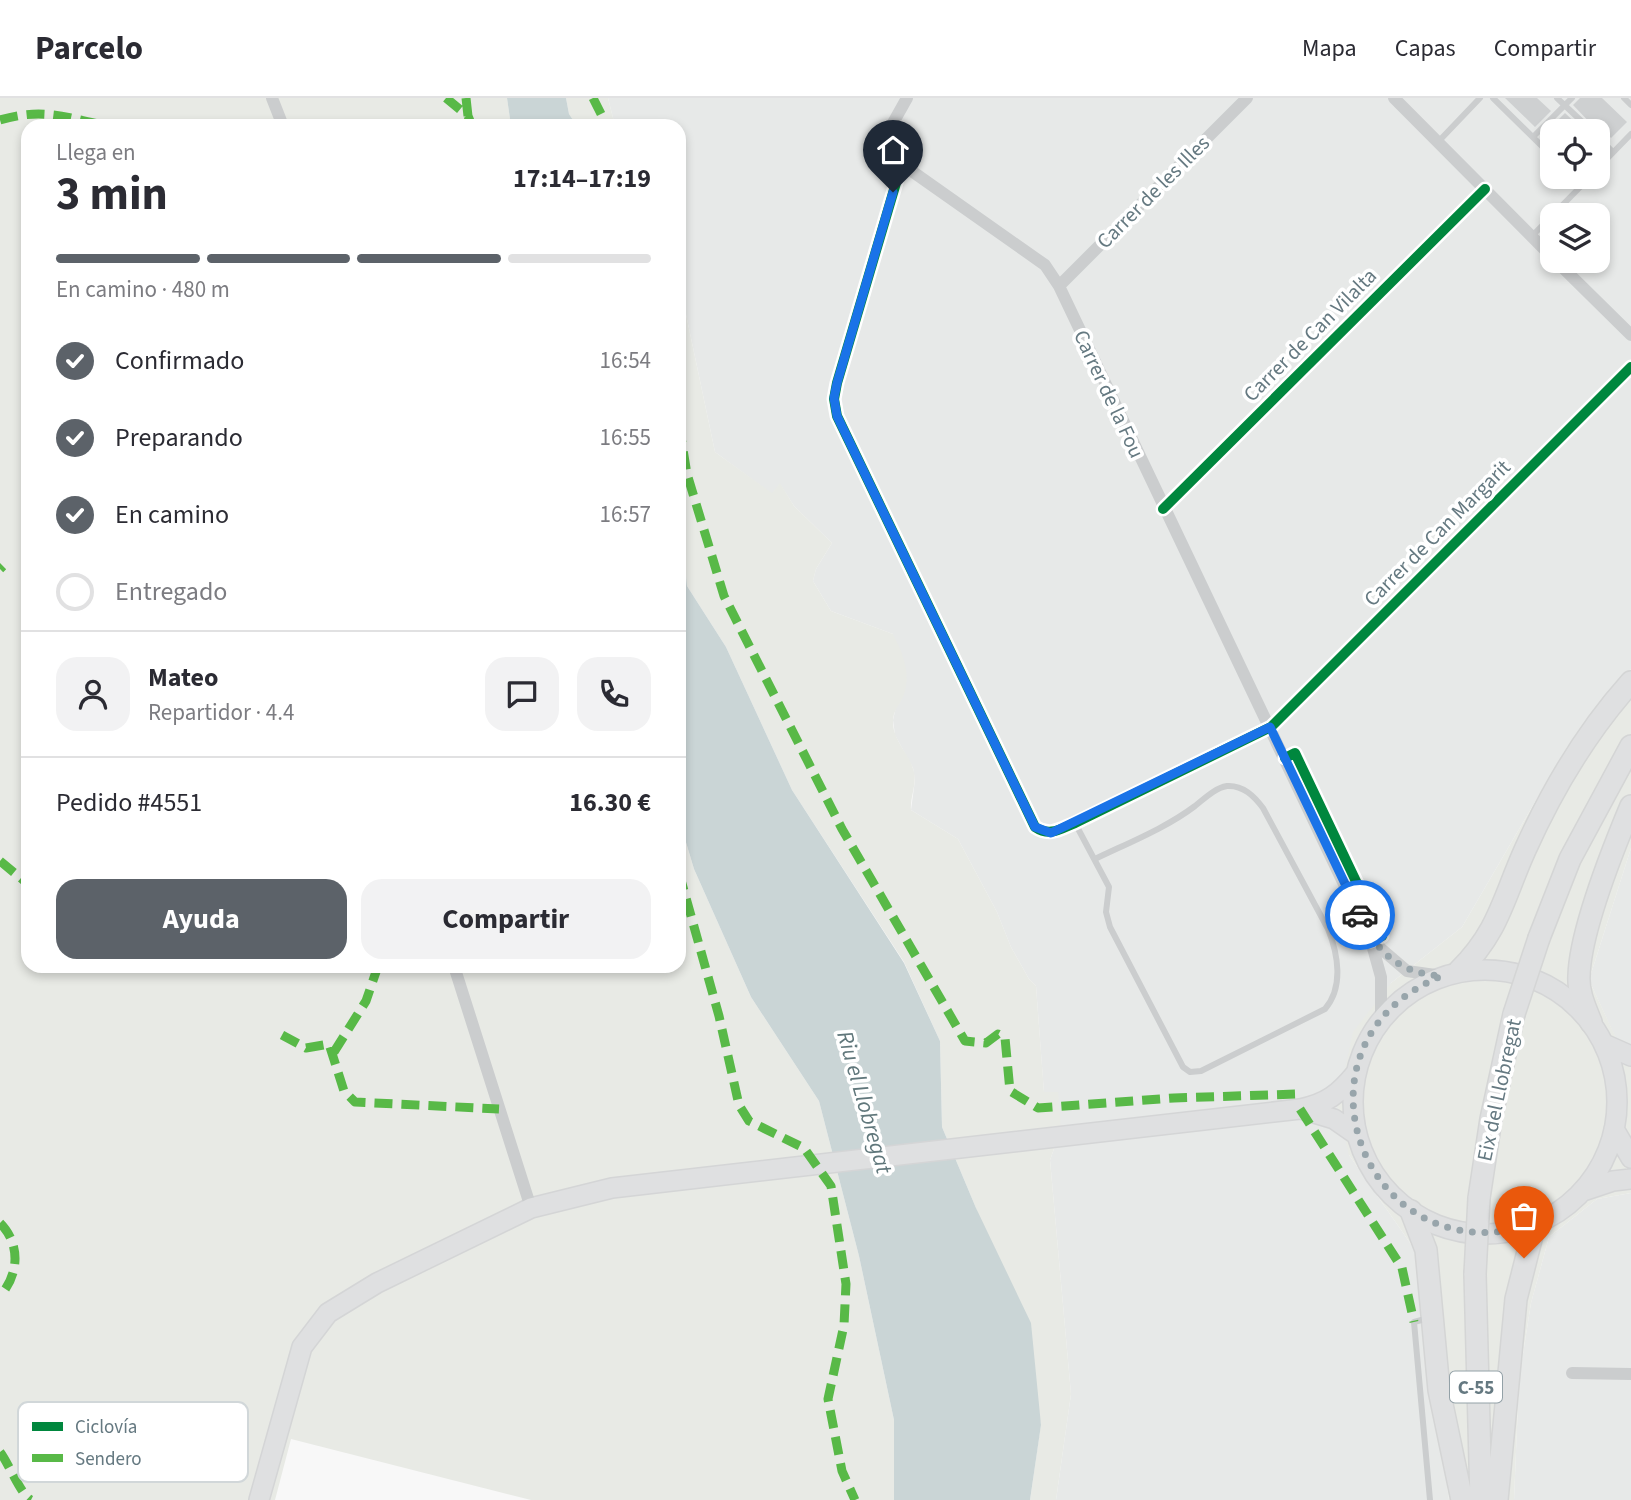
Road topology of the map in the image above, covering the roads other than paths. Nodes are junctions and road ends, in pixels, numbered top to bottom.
1 (272, 98) edge
2 (907, 98) edge
3 (1247, 98) edge
4 (1394, 98) edge
5 (1480, 98) edge
6 (1493, 98) edge
7 (1557, 98) edge
8 (1572, 98) edge
9 (1624, 98) edge
10 (1565, 105) junction
11 (1631, 105) edge
12 (280, 119) edge
13 (1580, 119) edge
14 (1631, 134) edge
15 (1533, 137) junction
16 (1438, 142) junction
17 (1540, 144) edge
18 (1610, 148) edge
19 (1614, 152) junction
20 (1610, 156) edge
21 (901, 166) junction
22 (1485, 189) junction
23 (1578, 189) edge
24 (1532, 236) junction
25 (1540, 244) edge
26 (1568, 273) edge
27 (1059, 286) junction
28 (1631, 335) edge
29 (1631, 367) edge
30 (1163, 509) junction
31 (1631, 682) edge
32 (1270, 727) junction
33 (1631, 746) edge
34 (1631, 806) edge
35 (1075, 822) junction
36 (1095, 859) junction
37 (1371, 941) junction
38 (456, 973) edge
39 (1451, 974) junction
40 (1381, 1019) junction
41 (1591, 1022) junction
42 (1604, 1044) junction
43 (1631, 1056) edge
44 (1356, 1073) junction
45 (1631, 1083) edge
46 (1617, 1103) junction
47 (1300, 1109) junction
48 (1614, 1129) junction
49 (1357, 1135) junction
50 (1631, 1158) edge
51 (1631, 1179) edge
52 (1583, 1191) junction
53 (531, 1208) junction
54 (1411, 1211) junction
55 (1535, 1224) junction
56 (1431, 1318) junction
57 (1572, 1373) dead end
58 (1631, 1374) edge
59 (259, 1500) edge
60 (1430, 1500) edge
61 (1462, 1500) edge
62 (1481, 1500) edge
63 (1497, 1500) edge

1 - 12 street
2 - 21 street, Carrer de la Fou
3 - 27 street, Carrer de les Illes
4 - 16 street
5 - 16 lane
6 - 15 lane
7 - 10 lane
8 - 10 lane
9 - 11 lane
10 - 13 lane
10 - 15 lane
14 - 19 lane
15 - 17 lane
16 - 22 street
18 - 19 lane
19 - 20 lane
21 - 27 street, Carrer de la Fou
21 - 35 street, Carrer de Can Margarit
22 - 24 street
22 - 30 street, Carrer de Can Vilalta
23 - 24 lane
24 - 25 street
26 - 28 street
27 - 30 street, Carrer de la Fou
29 - 32 street, Carrer de Can Margarit
30 - 32 street, Carrer de la Fou
31 - 39 highway
32 - 35 street, Carrer de Can Margarit
32 - 37 street, Carrer de la Fou
33 - 62 highway, Eix del Llobregat / C-55, bridge
34 - 41 highway
35 - 36 lane
36 - 36 lane
37 - 39 street, Carrer de la Fou
37 - 40 street, Carrer de la Fou
38 - 53 street
39 - 40 main road
39 - 41 main road
40 - 44 main road
41 - 42 main road
42 - 43 main road
42 - 46 main road
44 - 47 main road
44 - 49 main road
45 - 46 main road
46 - 48 main road
47 - 49 main road
47 - 53 main road
48 - 50 main road
48 - 52 main road
49 - 54 main road
51 - 52 main road
52 - 55 main road
53 - 59 main road
54 - 55 main road
54 - 56 highway
55 - 63 highway
56 - 60 lane
56 - 61 highway
57 - 58 street

